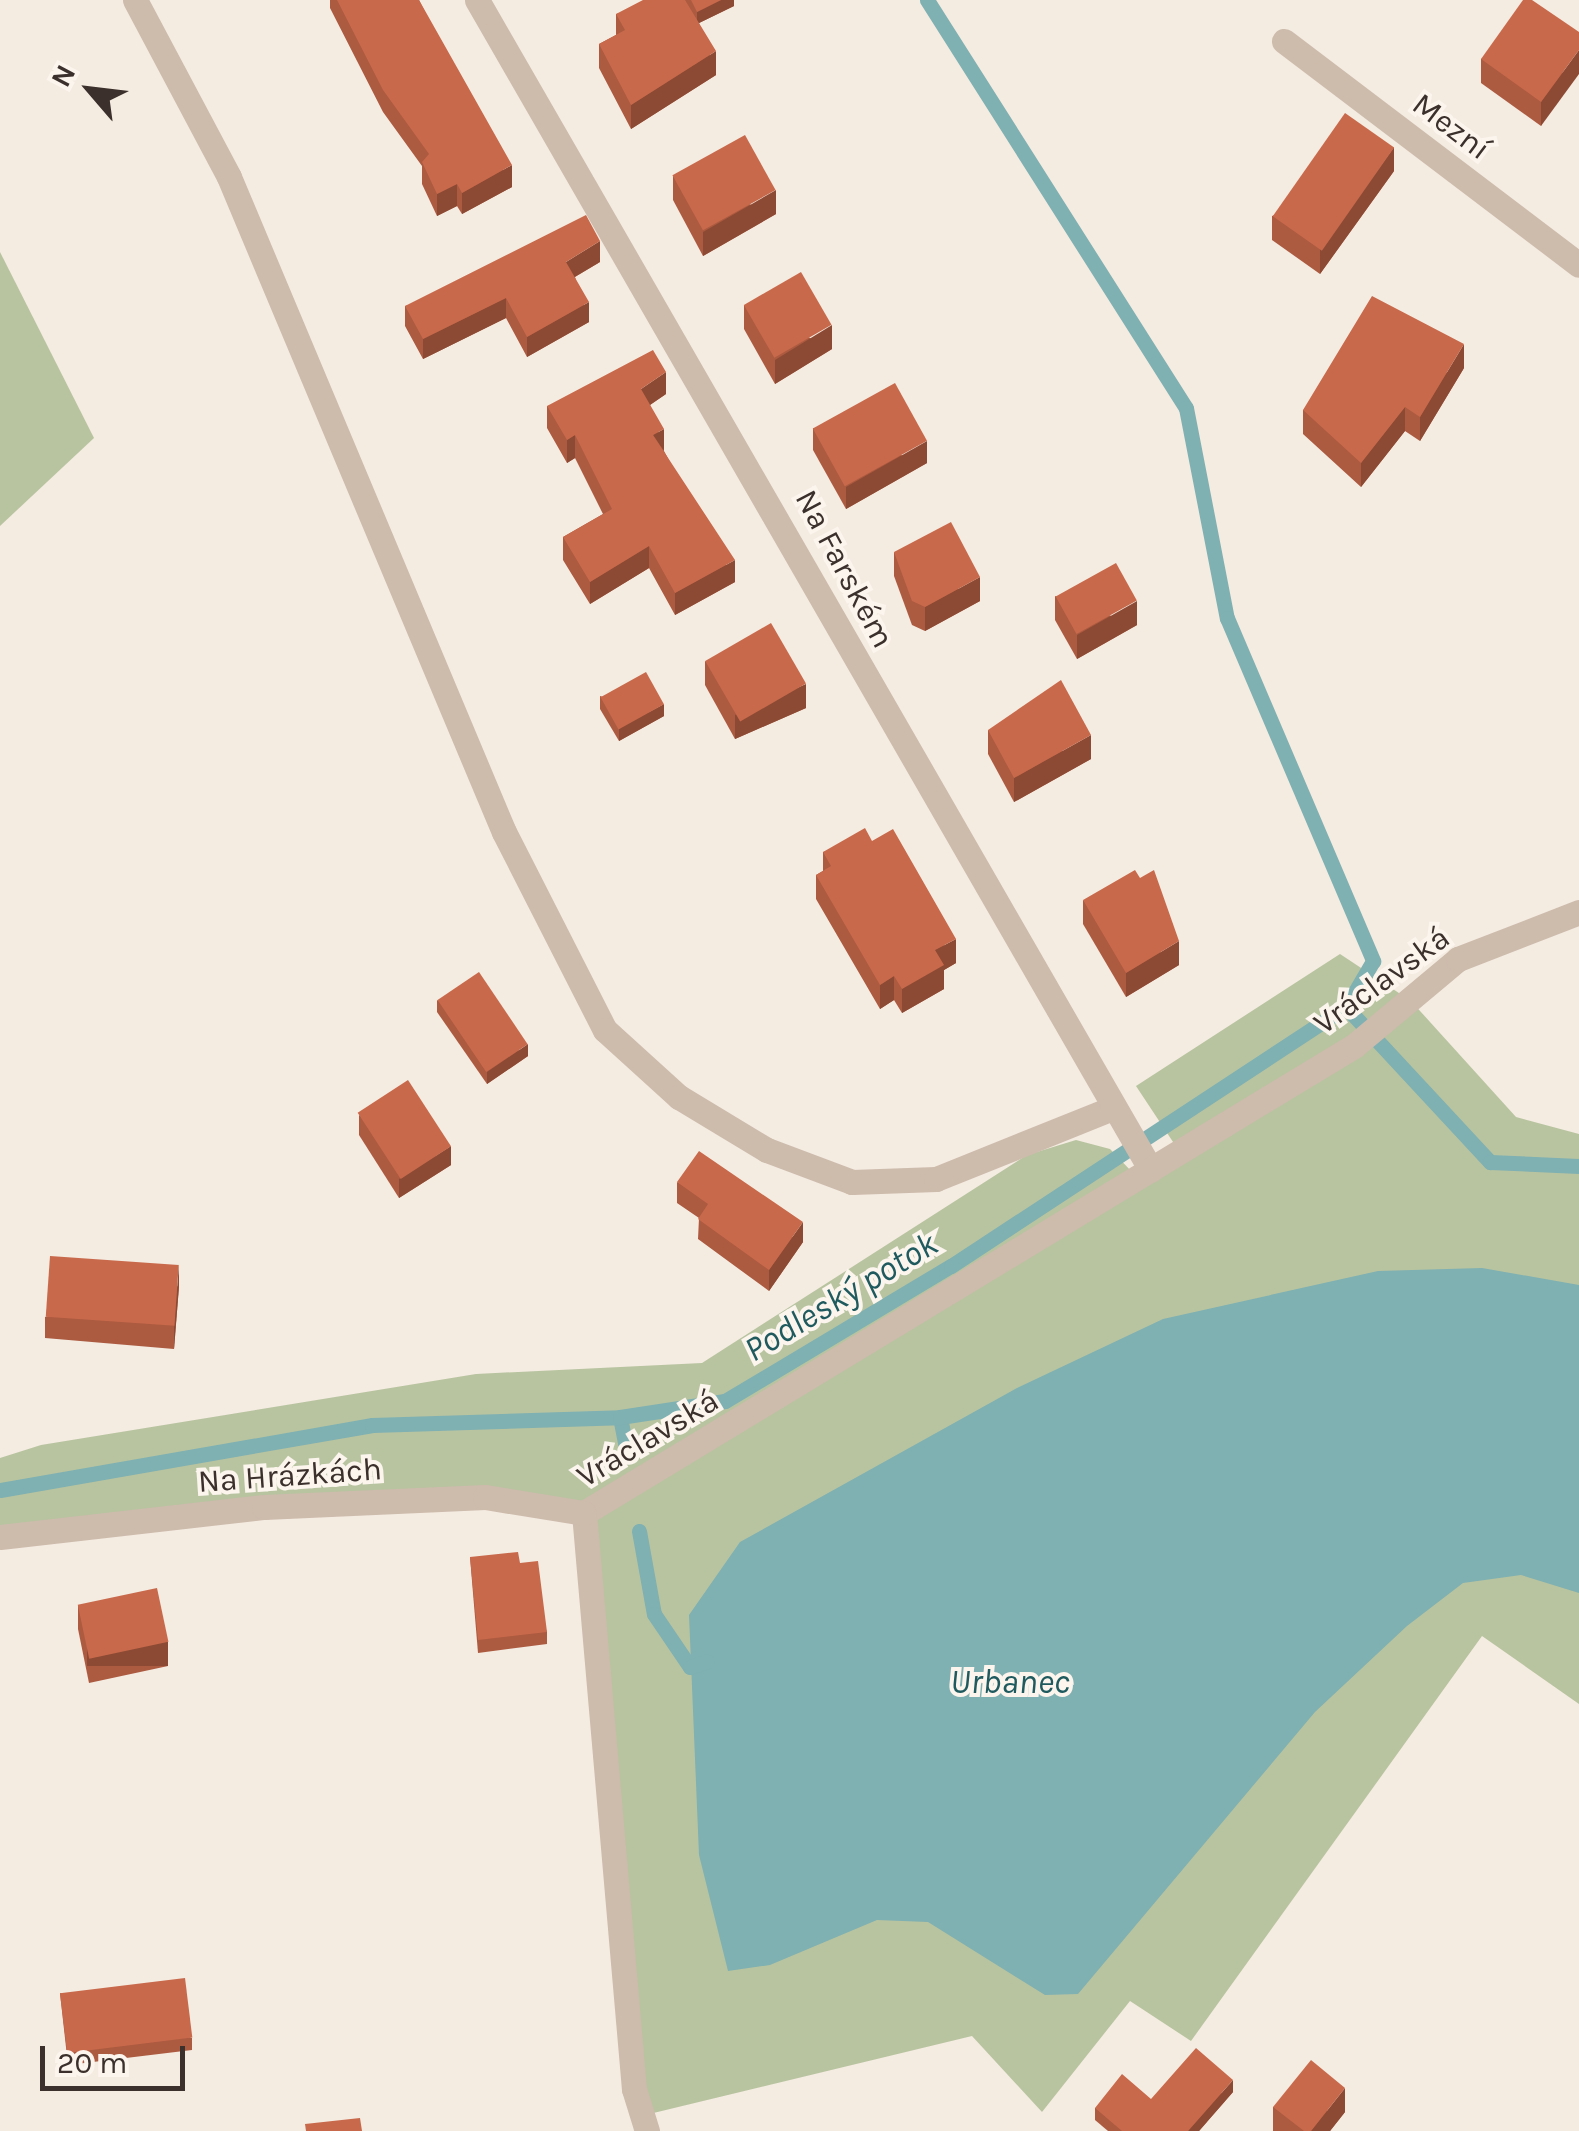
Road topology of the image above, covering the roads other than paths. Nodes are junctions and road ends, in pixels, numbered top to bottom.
1 (135, 0) edge
2 (477, 0) edge
3 (1284, 41) dead end
4 (1579, 265) edge
5 (1579, 912) edge
6 (1113, 1108) junction
7 (1146, 1163) junction
8 (584, 1513) junction
9 (0, 1537) edge
10 (646, 2131) edge

1 - 6 street
2 - 6 street, Na Farském
3 - 4 street, Mezní
5 - 7 street, Vráclavská
6 - 7 street, Na Farském
7 - 8 street, Vráclavská
8 - 9 street, Na Hrázkách
8 - 10 street, Vráclavská

